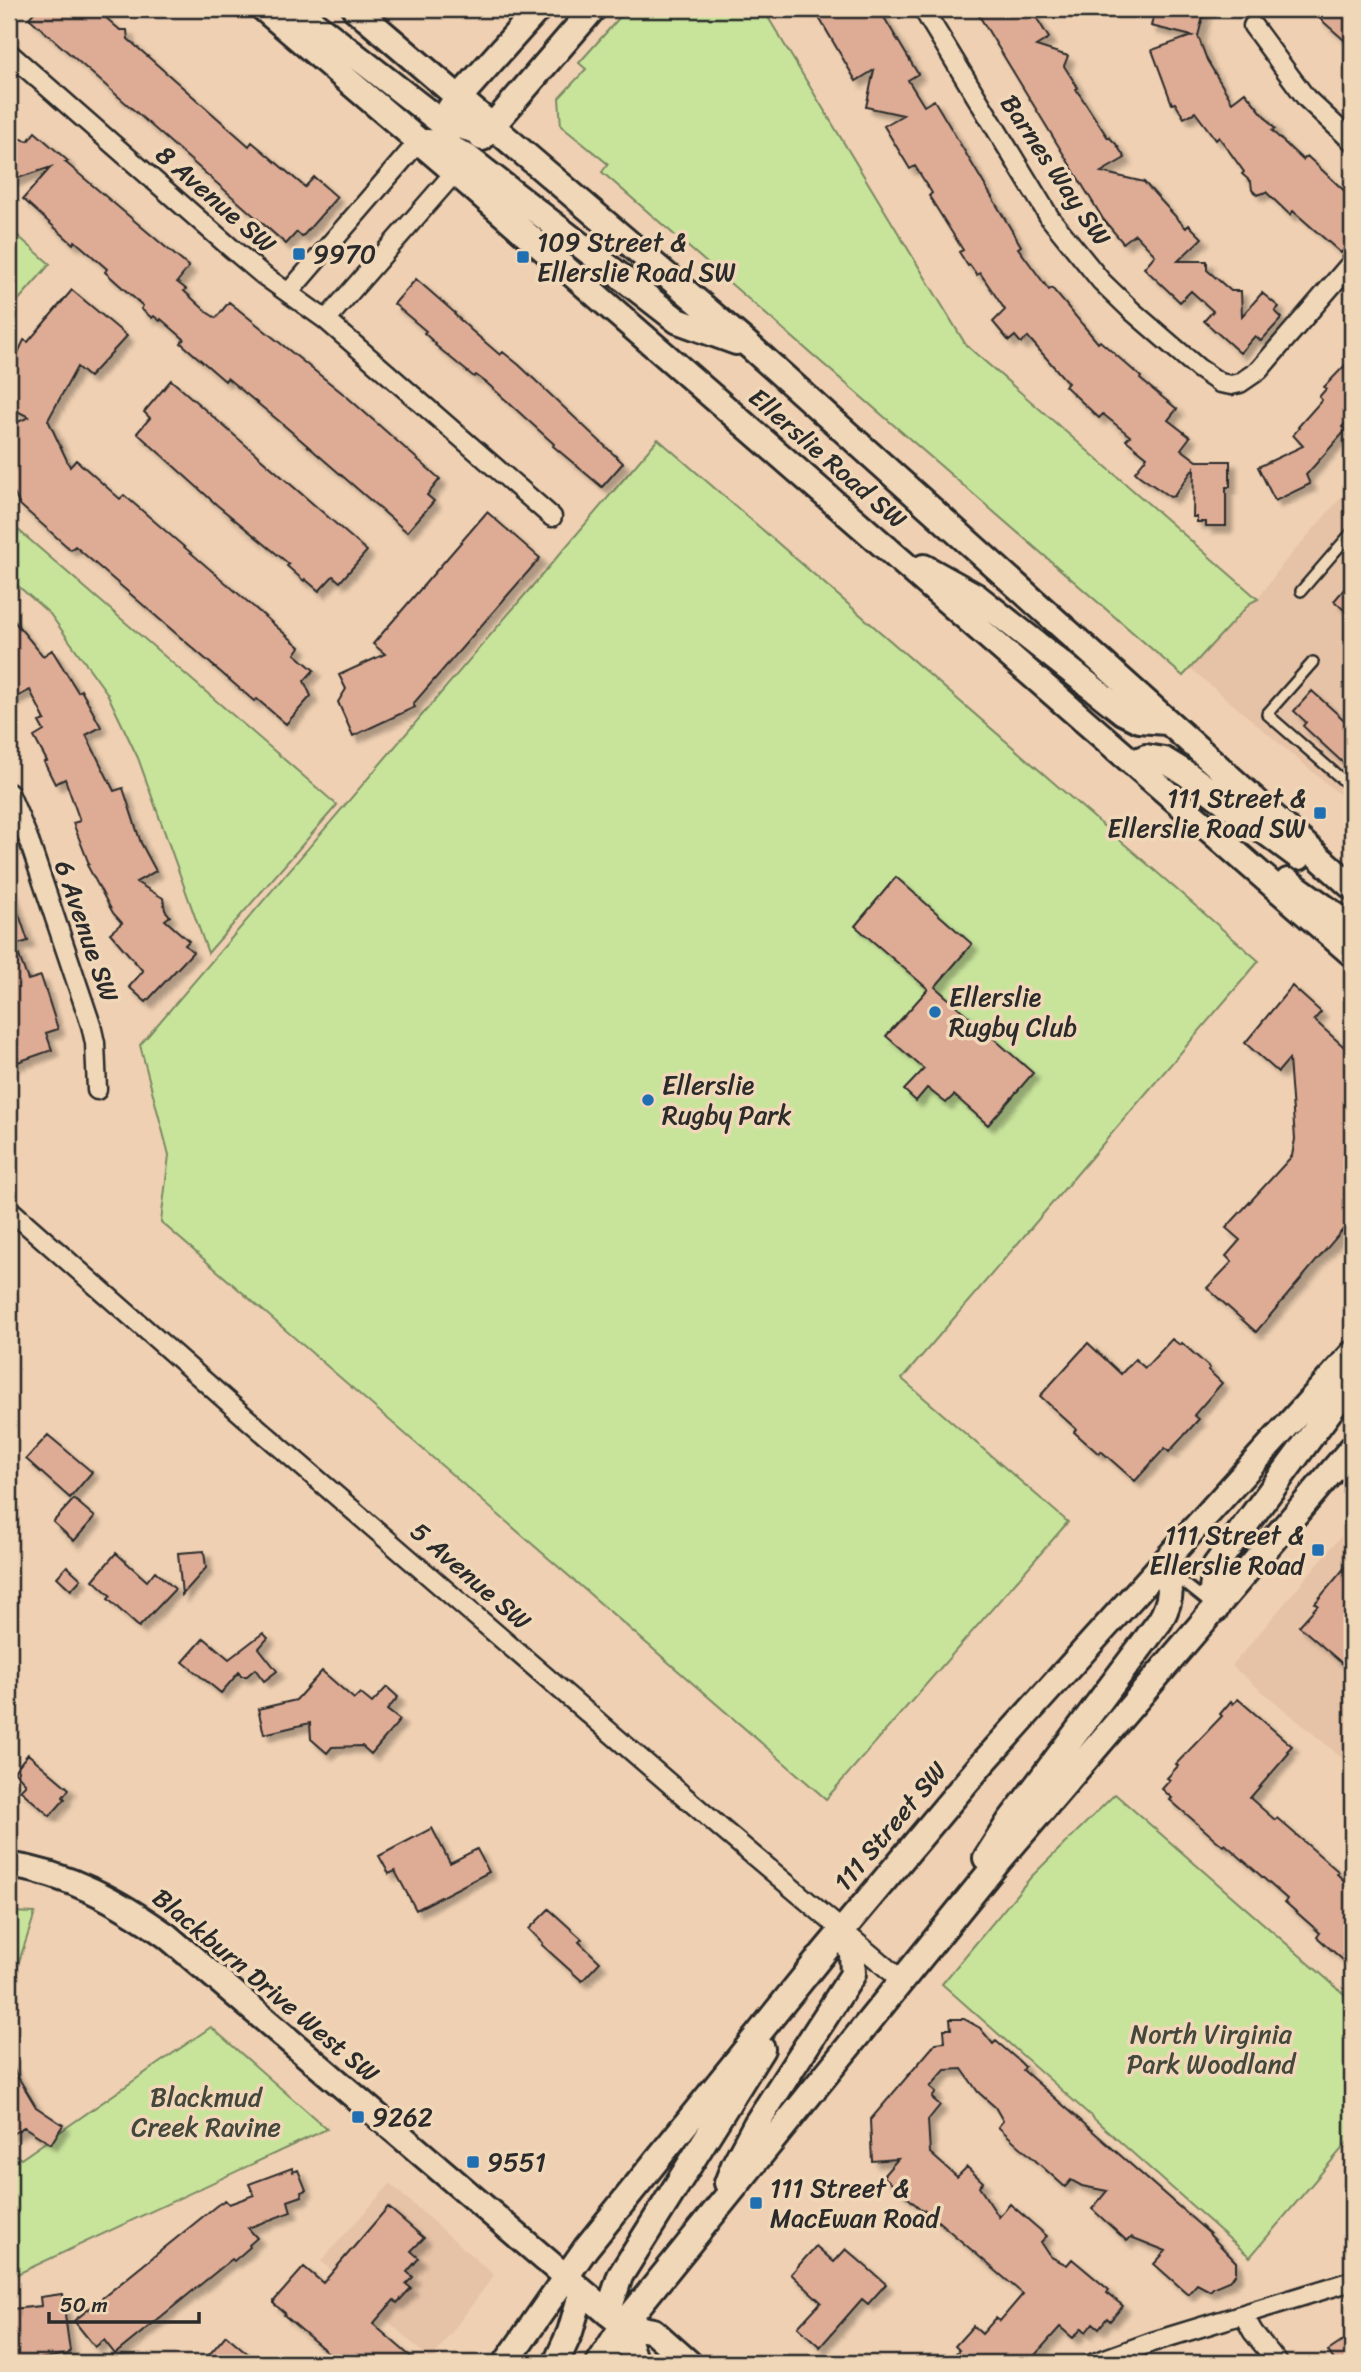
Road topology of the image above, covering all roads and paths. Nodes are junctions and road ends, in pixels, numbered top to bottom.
1 (264, 9) edge
2 (296, 9) edge
3 (355, 9) edge
4 (538, 9) edge
5 (593, 9) edge
6 (923, 9) edge
7 (1253, 26) dead end
8 (9, 53) edge
9 (460, 98) junction
10 (438, 120) junction
11 (492, 126) junction
12 (419, 141) junction
13 (1352, 141) edge
14 (461, 165) junction
15 (1352, 262) edge
16 (289, 292) junction
17 (326, 320) junction
18 (753, 349) junction
19 (552, 517) dead end
20 (1352, 532) edge
21 (879, 542) junction
22 (1301, 591) dead end
23 (1313, 662) dead end
24 (1167, 722) junction
25 (1134, 762) junction
26 (1352, 788) edge
27 (9, 793) edge
28 (1206, 826) junction
29 (1348, 883) edge
30 (1352, 927) edge
31 (1352, 954) edge
32 (1352, 971) edge
33 (97, 1090) dead end
34 (9, 1209) edge
35 (1352, 1354) edge
36 (1352, 1381) edge
37 (1352, 1448) edge
38 (1163, 1566) junction
39 (1216, 1609) junction
40 (9, 1865) edge
41 (969, 1898) junction
42 (842, 1930) junction
43 (901, 1980) junction
44 (796, 1987) junction
45 (719, 2207) junction
46 (1352, 2281) edge
47 (573, 2283) junction
48 (1244, 2316) junction
49 (615, 2319) junction
50 (506, 2363) edge
51 (556, 2363) edge
52 (599, 2363) edge
53 (635, 2363) edge
54 (689, 2363) edge
55 (1094, 2363) edge
56 (1278, 2363) edge

1 - 12 main road
2 - 10 main road
3 - 9 main road, Ellerslie Road SW
4 - 9 main road
5 - 11 main road
6 - 15 street, Barnes Way SW
7 - 13 street
8 - 16 street, 8 Avenue SW
9 - 10 main road
9 - 11 main road, Ellerslie Road SW
10 - 11 main road
10 - 12 main road
11 - 14 main road
11 - 18 main road, Ellerslie Road SW
12 - 14 main road
12 - 16 street
14 - 17 street
14 - 18 main road
14 - 21 main road, Ellerslie Road SW
16 - 17 street, 8 Avenue SW
17 - 19 street, 8 Avenue SW
18 - 24 main road, Ellerslie Road SW
20 - 22 lane
21 - 24 main road
21 - 25 main road, Ellerslie Road SW
23 - 26 lane
24 - 29 main road, Ellerslie Road SW
25 - 28 main road, Ellerslie Road SW
25 - 29 main road
27 - 33 street, 6 Avenue SW
28 - 30 main road
28 - 31 main road, Ellerslie Road SW
28 - 32 main road
34 - 42 street, 5 Avenue SW
35 - 38 main road, 111 Street SW
36 - 39 main road
37 - 39 main road
38 - 39 lane
38 - 41 main road
38 - 42 main road, 111 Street SW
39 - 41 main road
40 - 47 main road, Blackburn Drive West SW
41 - 43 main road
42 - 43 street, 5 Avenue SW
42 - 44 main road, 111 Street SW
42 - 45 main road
43 - 45 main road
44 - 47 main road, 111 Street SW
44 - 49 main road
45 - 49 main road
46 - 48 street
47 - 49 main road, Blackburn Drive West SW
47 - 50 main road, 111 Street SW
47 - 51 main road
48 - 55 street
48 - 56 street
49 - 52 main road
49 - 53 main road
49 - 54 main road

